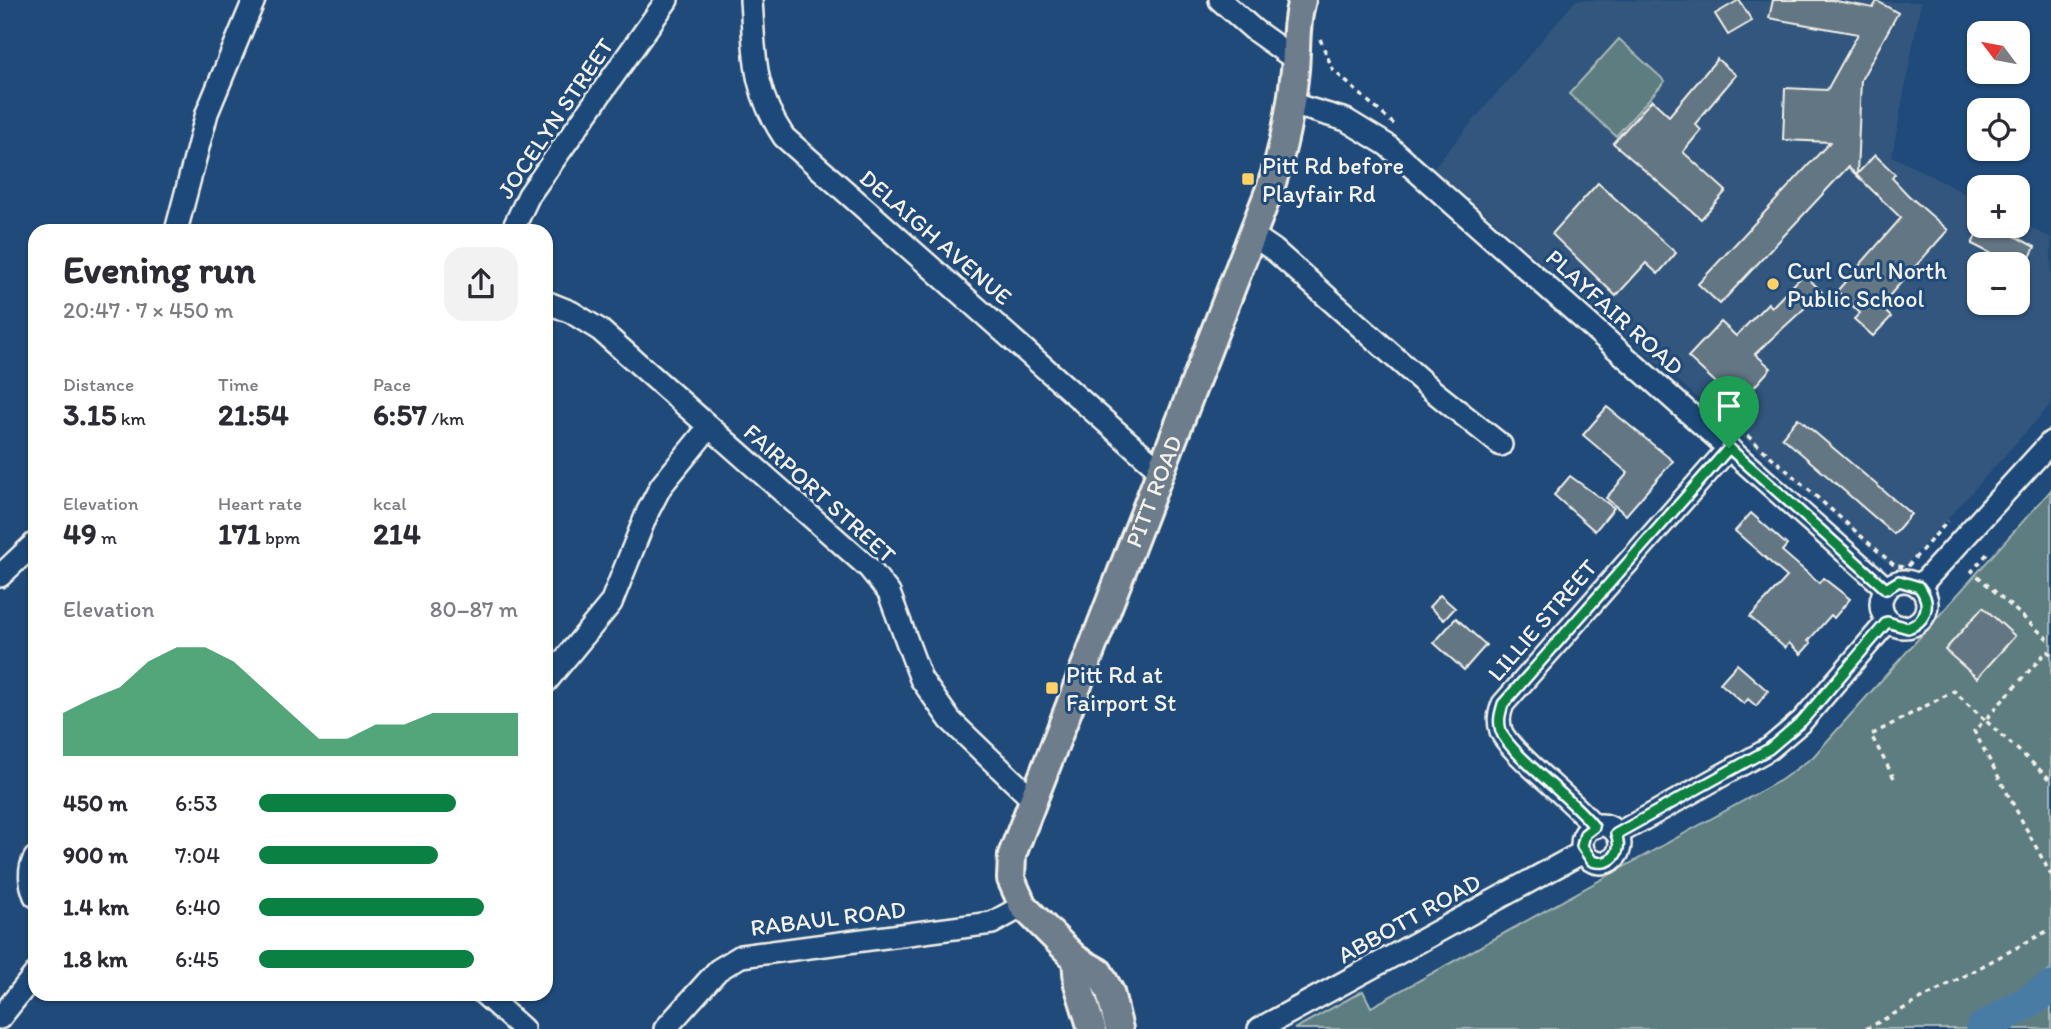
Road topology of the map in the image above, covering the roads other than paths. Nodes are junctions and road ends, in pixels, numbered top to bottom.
1 (254, 0) edge
2 (667, 0) edge
3 (751, 0) edge
4 (1220, 0) edge
5 (1302, 0) edge
6 (1296, 60) junction
7 (1292, 104) junction
8 (178, 224) edge
9 (515, 224) edge
10 (1252, 235) junction
11 (553, 305) edge
12 (709, 427) junction
13 (2051, 442) edge
14 (1501, 446) dead end
15 (1729, 448) junction
16 (1161, 471) junction
17 (28, 550) edge
18 (0, 576) edge
19 (1919, 587) junction
20 (1886, 589) junction
21 (1887, 622) junction
22 (553, 673) edge
23 (1033, 800) junction
24 (1594, 827) junction
25 (1616, 834) junction
26 (1583, 852) junction
27 (1023, 906) junction
28 (1076, 959) junction
29 (28, 983) edge
30 (492, 1001) edge
31 (0, 1018) edge
32 (523, 1029) edge
33 (665, 1029) edge
34 (1092, 1029) edge
35 (1119, 1029) edge
36 (1259, 1029) edge

1 - 8 street
2 - 9 street, JOCELYN STREET
3 - 16 street, DELAIGH AVENUE
4 - 6 street
5 - 6 main road, PITT ROAD
6 - 7 main road, PITT ROAD
7 - 10 main road, PITT ROAD
7 - 15 street, PLAYFAIR ROAD
10 - 14 street
10 - 16 main road, PITT ROAD
11 - 12 street, FAIRPORT STREET
12 - 22 street
12 - 23 street, FAIRPORT STREET
13 - 19 street
15 - 20 street, PLAYFAIR ROAD
15 - 24 street, LILLIE STREET
16 - 23 main road, PITT ROAD
17 - 18 street
19 - 20 street
19 - 21 street
20 - 21 street
21 - 25 street
23 - 27 main road, PITT ROAD
24 - 25 street
24 - 26 street
25 - 26 street
26 - 36 street, ABBOTT ROAD
27 - 28 main road, PITT ROAD
27 - 33 street, RABAUL ROAD
28 - 34 main road
28 - 35 main road, PITT ROAD
29 - 31 street
30 - 32 street

